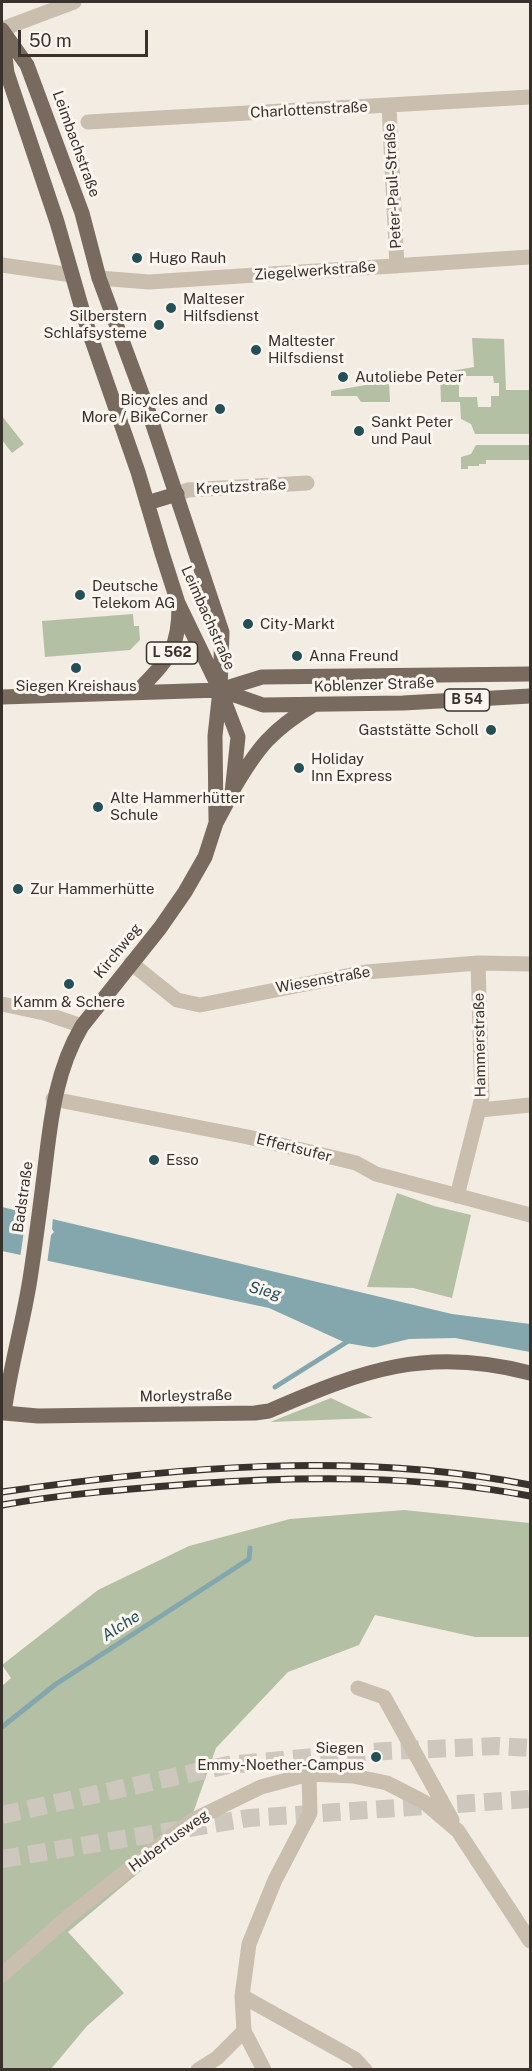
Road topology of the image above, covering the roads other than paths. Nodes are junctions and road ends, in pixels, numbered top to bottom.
1 (74, 2) edge
2 (2, 30) edge
3 (531, 97) edge
4 (389, 106) junction
5 (88, 122) dead end
6 (531, 257) edge
7 (2, 265) edge
8 (397, 266) junction
9 (72, 275) junction
10 (99, 278) junction
11 (307, 483) dead end
12 (177, 494) junction
13 (147, 503) junction
14 (178, 603) junction
15 (531, 674) edge
16 (220, 690) junction
17 (138, 692) junction
18 (531, 696) edge
19 (2, 697) edge
20 (313, 705) junction
21 (232, 793) junction
22 (216, 823) junction
23 (131, 963) junction
24 (478, 963) junction
25 (531, 964) edge
26 (2, 1004) edge
27 (82, 1026) junction
28 (53, 1099) junction
29 (531, 1105) edge
30 (480, 1110) junction
31 (457, 1196) junction
32 (531, 1215) edge
33 (531, 1373) edge
34 (3, 1412) edge
35 (358, 1688) dead end
36 (309, 1774) junction
37 (458, 1831) junction
38 (531, 1941) edge
39 (2, 1975) edge
40 (242, 1996) junction
41 (244, 2031) junction
42 (198, 2070) edge
43 (264, 2070) edge
44 (365, 2070) edge

1 - 2 street
2 - 9 main road, Leimbachstraße / L 562
2 - 10 main road, Leimbachstraße
3 - 4 street, Charlottenstraße
4 - 5 street, Charlottenstraße
4 - 8 street, Peter-Paul-Straße
6 - 8 street, Ziegelwerkstraße
7 - 9 street
8 - 10 street, Ziegelwerkstraße
9 - 10 main road
9 - 13 main road, Leimbachstraße / L 562
10 - 12 main road, Leimbachstraße
11 - 12 street, Kreutzstraße
12 - 13 main road
12 - 16 main road, Leimbachstraße
13 - 14 main road, Leimbachstraße / L 562
14 - 16 main road, Leimbachstraße / L 562
14 - 17 main road, L 562
15 - 16 main road, Koblenzer Straße / B 54
16 - 17 main road, Koblenzer Straße / B 54
16 - 20 main road, Koblenzer Straße / B 54
16 - 21 main road, Kirchweg
16 - 22 main road, Kirchweg
17 - 19 main road, Koblenzer Straße / B 54
18 - 20 main road, Koblenzer Straße / B 54
20 - 21 main road
21 - 22 main road, Kirchweg
22 - 23 main road, Kirchweg
23 - 24 street, Wiesenstraße
23 - 27 main road, Kirchweg
24 - 25 street, Wiesenstraße
24 - 30 street, Hammerstraße
26 - 27 street
27 - 28 main road, Badstraße
28 - 31 street, Effertsufer
28 - 34 main road, Badstraße
29 - 30 street
30 - 31 street, Hammerstraße
31 - 32 street, Effertsufer
33 - 34 main road, Morleystraße
35 - 37 street, Hubertusweg
36 - 37 street, Hubertusweg
36 - 39 street, Hubertusweg
36 - 40 street
37 - 38 street, Hubertusweg
40 - 41 street
40 - 44 street
41 - 42 street
41 - 43 street

